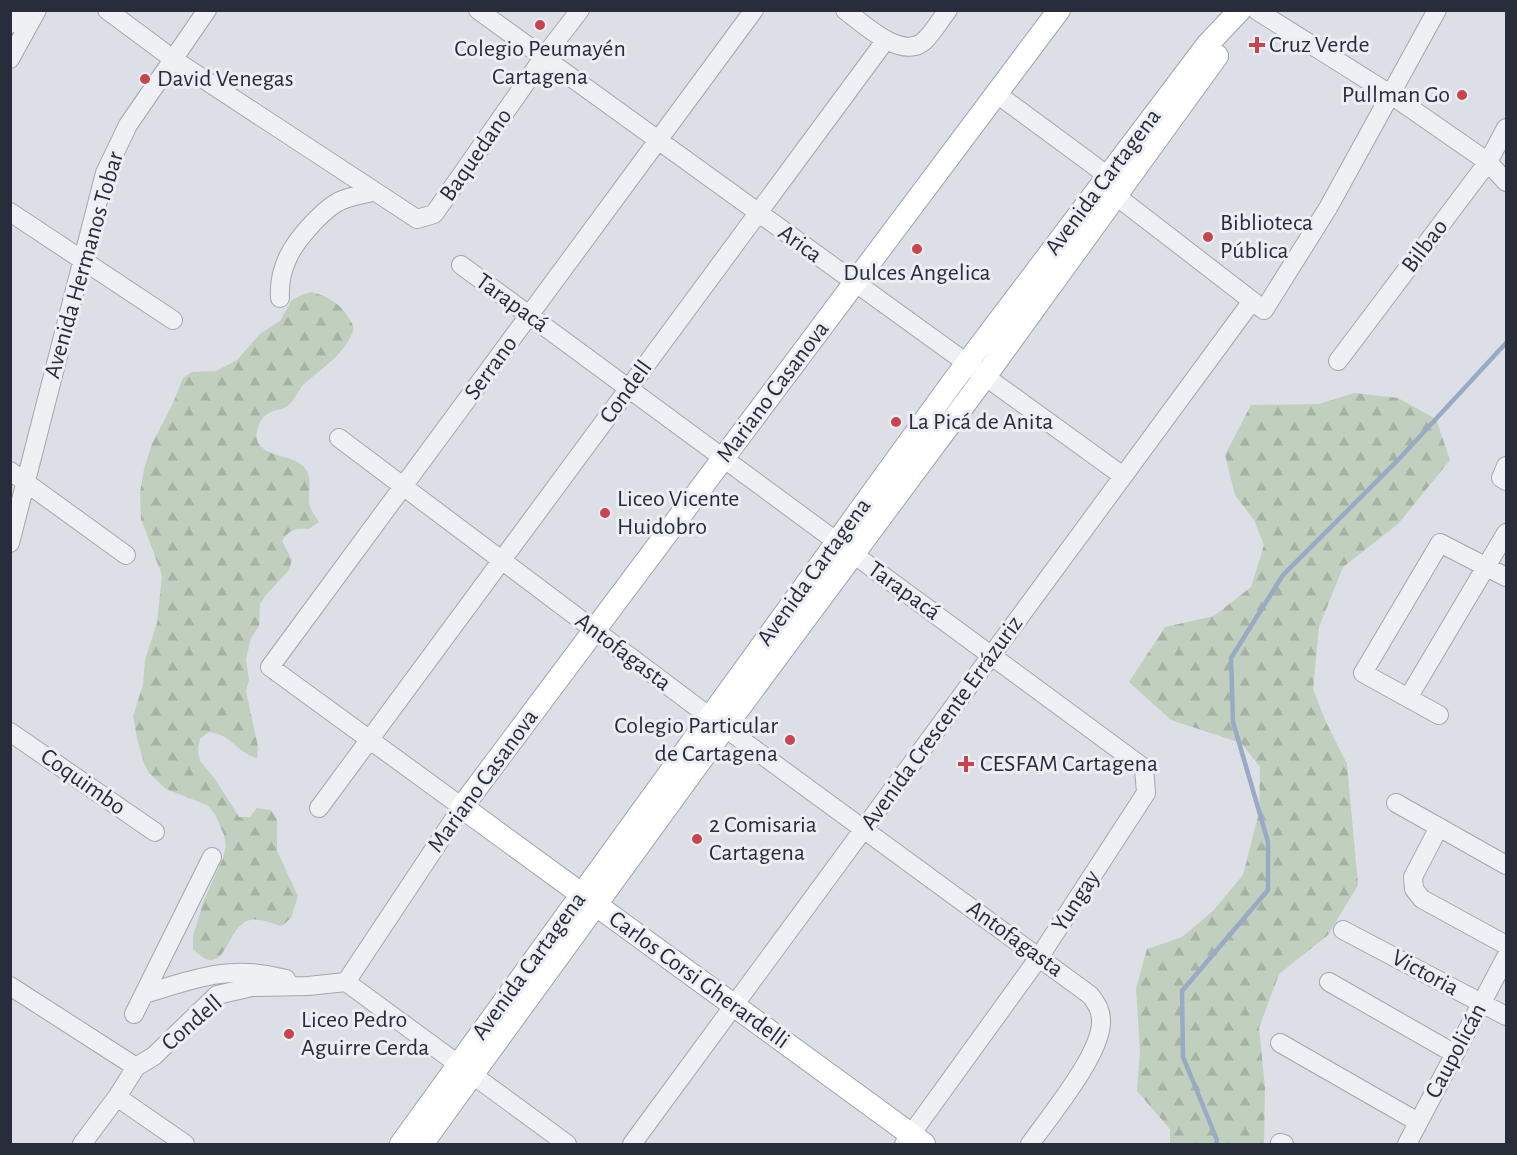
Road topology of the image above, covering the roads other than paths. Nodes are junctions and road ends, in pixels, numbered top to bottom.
1 (27, 10) edge
2 (37, 10) edge
3 (107, 10) edge
4 (207, 10) edge
5 (478, 10) edge
6 (580, 10) edge
7 (754, 10) edge
8 (845, 10) edge
9 (948, 10) edge
10 (1059, 10) edge
11 (1242, 10) edge
12 (1256, 10) edge
13 (1437, 10) edge
14 (10, 24) edge
15 (885, 41) junction
16 (543, 58) junction
17 (10, 59) edge
18 (173, 59) junction
19 (997, 94) junction
20 (1390, 94) junction
21 (1506, 128) edge
22 (658, 141) junction
23 (1488, 162) junction
24 (1506, 182) edge
25 (1112, 185) junction
26 (374, 191) junction
27 (10, 212) edge
28 (758, 214) junction
29 (82, 259) junction
30 (461, 265) dead end
31 (854, 284) junction
32 (280, 298) dead end
33 (1258, 305) junction
34 (529, 316) junction
35 (173, 320) dead end
36 (1338, 361) dead end
37 (966, 364) junction
38 (984, 378) junction
39 (629, 389) junction
40 (339, 438) dead end
41 (723, 458) junction
42 (10, 471) edge
43 (1123, 476) junction
44 (26, 482) junction
45 (403, 487) junction
46 (1506, 533) edge
47 (10, 543) edge
48 (845, 547) junction
49 (126, 555) dead end
50 (502, 561) junction
51 (1487, 567) junction
52 (1506, 577) edge
53 (594, 631) junction
54 (992, 655) junction
55 (270, 667) joint
56 (1408, 698) junction
57 (1439, 715) dead end
58 (717, 722) junction
59 (10, 732) edge
60 (369, 740) junction
61 (1144, 768) joint
62 (1396, 803) dead end
63 (462, 807) junction
64 (319, 808) dead end
65 (1439, 827) junction
66 (864, 829) junction
67 (155, 832) dead end
68 (212, 857) dead end
69 (1506, 865) edge
70 (589, 900) junction
71 (1343, 930) dead end
72 (1506, 945) edge
73 (1040, 956) junction
74 (1506, 957) edge
75 (346, 982) junction
76 (1329, 982) dead end
77 (308, 986) junction
78 (10, 987) edge
79 (145, 994) junction
80 (1482, 1003) junction
81 (734, 1006) junction
82 (134, 1014) dead end
83 (1506, 1016) edge
84 (1280, 1043) dead end
85 (1455, 1054) junction
86 (136, 1067) junction
87 (466, 1069) junction
88 (117, 1097) junction
89 (1418, 1122) junction
90 (913, 1141) edge
91 (82, 1144) edge
92 (184, 1144) edge
93 (400, 1144) edge
94 (422, 1144) edge
95 (567, 1144) edge
96 (632, 1144) edge
97 (1030, 1144) edge
98 (1407, 1144) edge

1 - 14 street
2 - 17 street
3 - 18 street
4 - 18 street, Avenida Hermanos Tobar
5 - 16 street, Arica
6 - 16 street, Baquedano
7 - 22 street, Serrano
8 - 15 street
9 - 15 street
10 - 19 main road, Mariano Casanova
11 - 25 main road, Avenida Cartagena
12 - 20 street
13 - 20 street, Avenida Crescente Errázuriz
15 - 28 street, Condell
16 - 22 street, Arica
16 - 26 street, Baquedano
18 - 26 street
18 - 29 street, Avenida Hermanos Tobar
19 - 25 street
19 - 31 main road, Mariano Casanova
20 - 23 street
20 - 33 street, Avenida Crescente Errázuriz
21 - 23 street, Bilbao
22 - 28 street, Arica
22 - 34 street, Serrano
23 - 24 street
23 - 36 street, Bilbao
25 - 33 street
25 - 37 main road, Avenida Cartagena
25 - 38 main road, Avenida Cartagena
26 - 32 street
27 - 29 street
28 - 31 street, Arica
28 - 39 street, Condell
29 - 35 street
29 - 44 street, Avenida Hermanos Tobar
30 - 34 street, Tarapacá
31 - 37 street, Arica
31 - 41 main road, Mariano Casanova
33 - 43 street, Avenida Crescente Errázuriz
34 - 39 street, Tarapacá
34 - 45 street, Serrano
37 - 38 street, Arica
37 - 48 main road, Avenida Cartagena
38 - 43 street, Arica
38 - 48 main road, Avenida Cartagena
39 - 41 street, Tarapacá
39 - 50 street, Condell
40 - 45 street, Antofagasta
41 - 48 street, Tarapacá
41 - 53 main road, Mariano Casanova
42 - 44 street
43 - 54 street, Avenida Crescente Errázuriz
44 - 47 street, Avenida Hermanos Tobar
44 - 49 street
45 - 50 street, Antofagasta
45 - 55 street, Serrano
46 - 51 street
48 - 54 street, Tarapacá
48 - 58 main road, Avenida Cartagena
50 - 53 street, Antofagasta
50 - 60 street, Condell
51 - 52 street
51 - 56 street
51 - 56 street
53 - 58 street, Antofagasta
53 - 63 main road, Mariano Casanova
54 - 61 street, Tarapacá
54 - 66 street, Avenida Crescente Errázuriz
55 - 60 street, Carlos Corsi Gherardelli
56 - 57 street
58 - 66 street, Antofagasta
58 - 70 main road, Avenida Cartagena
59 - 67 street, Coquimbo
60 - 63 street, Carlos Corsi Gherardelli
60 - 64 street, Condell
61 - 73 street, Yungay
62 - 65 street
63 - 70 main road, Carlos Corsi Gherardelli
63 - 75 street, Mariano Casanova
65 - 69 street
65 - 72 street
66 - 73 street, Antofagasta
66 - 81 street, Avenida Crescente Errázuriz
68 - 79 street
70 - 81 main road, Carlos Corsi Gherardelli
70 - 87 main road, Avenida Cartagena
71 - 80 street, Victoria
73 - 90 street, Yungay
73 - 97 street, Antofagasta
74 - 80 street, Caupolicán
75 - 77 street, Condell
75 - 87 street
76 - 85 street
77 - 79 street
77 - 86 street, Condell
78 - 86 street
79 - 82 street
80 - 83 street, Victoria
80 - 85 street, Caupolicán
81 - 90 main road, Carlos Corsi Gherardelli
81 - 96 street, Avenida Crescente Errázuriz
84 - 89 street
85 - 89 street, Caupolicán
86 - 88 street, Condell
87 - 93 main road, Avenida Cartagena
87 - 94 main road, Avenida Cartagena
87 - 95 street
88 - 91 street, Condell
88 - 92 street
89 - 98 street, Caupolicán

